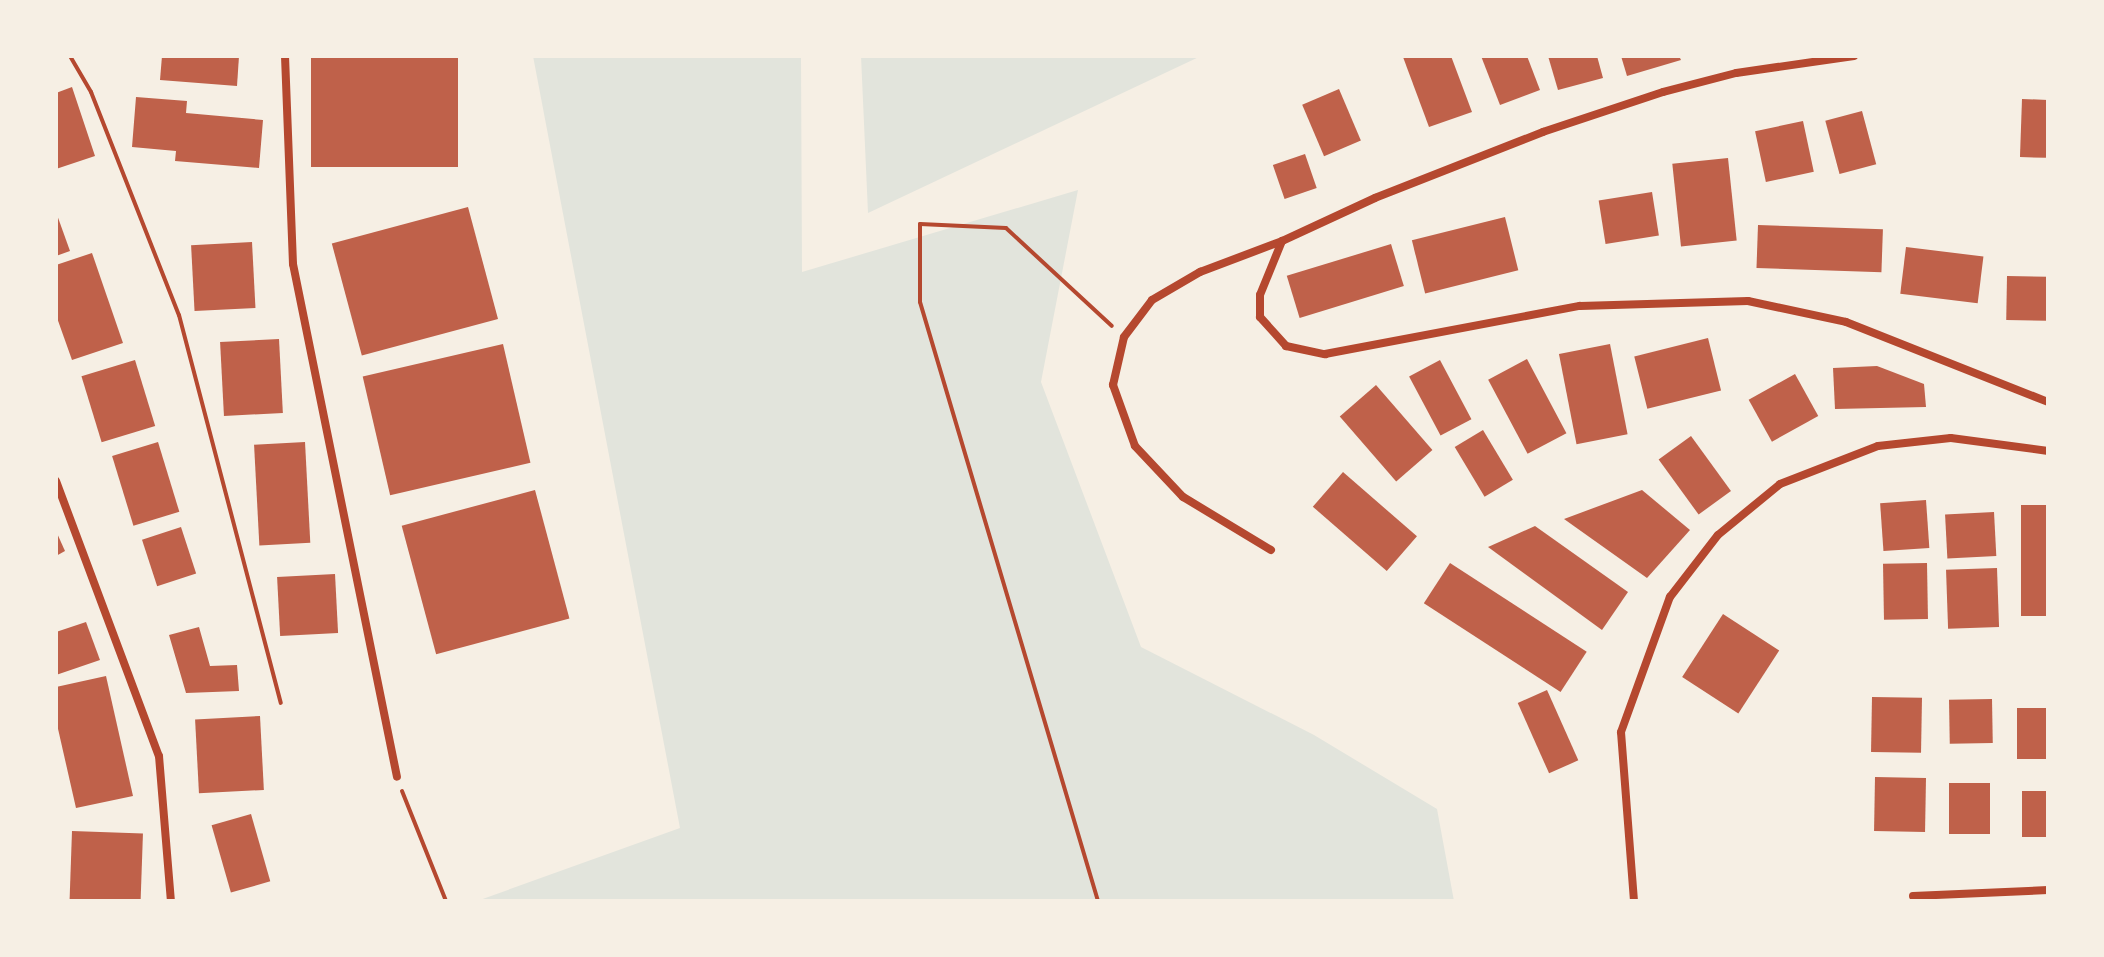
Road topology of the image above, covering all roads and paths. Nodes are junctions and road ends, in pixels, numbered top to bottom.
1 (70, 56) edge
2 (285, 56) edge
3 (1854, 56) edge
4 (1282, 241) junction
5 (1122, 335) dead end
6 (2048, 402) edge
7 (2048, 451) edge
8 (56, 481) edge
9 (1271, 550) dead end
10 (281, 703) dead end
11 (397, 777) joint
12 (2048, 890) edge
13 (1913, 896) dead end
14 (171, 901) edge
15 (446, 901) edge
16 (1098, 901) edge
17 (1634, 901) edge

1 - 10 path
2 - 11 street
3 - 4 street
4 - 6 street
4 - 9 street
5 - 16 path
7 - 17 street
8 - 14 street
11 - 15 path
12 - 13 street

